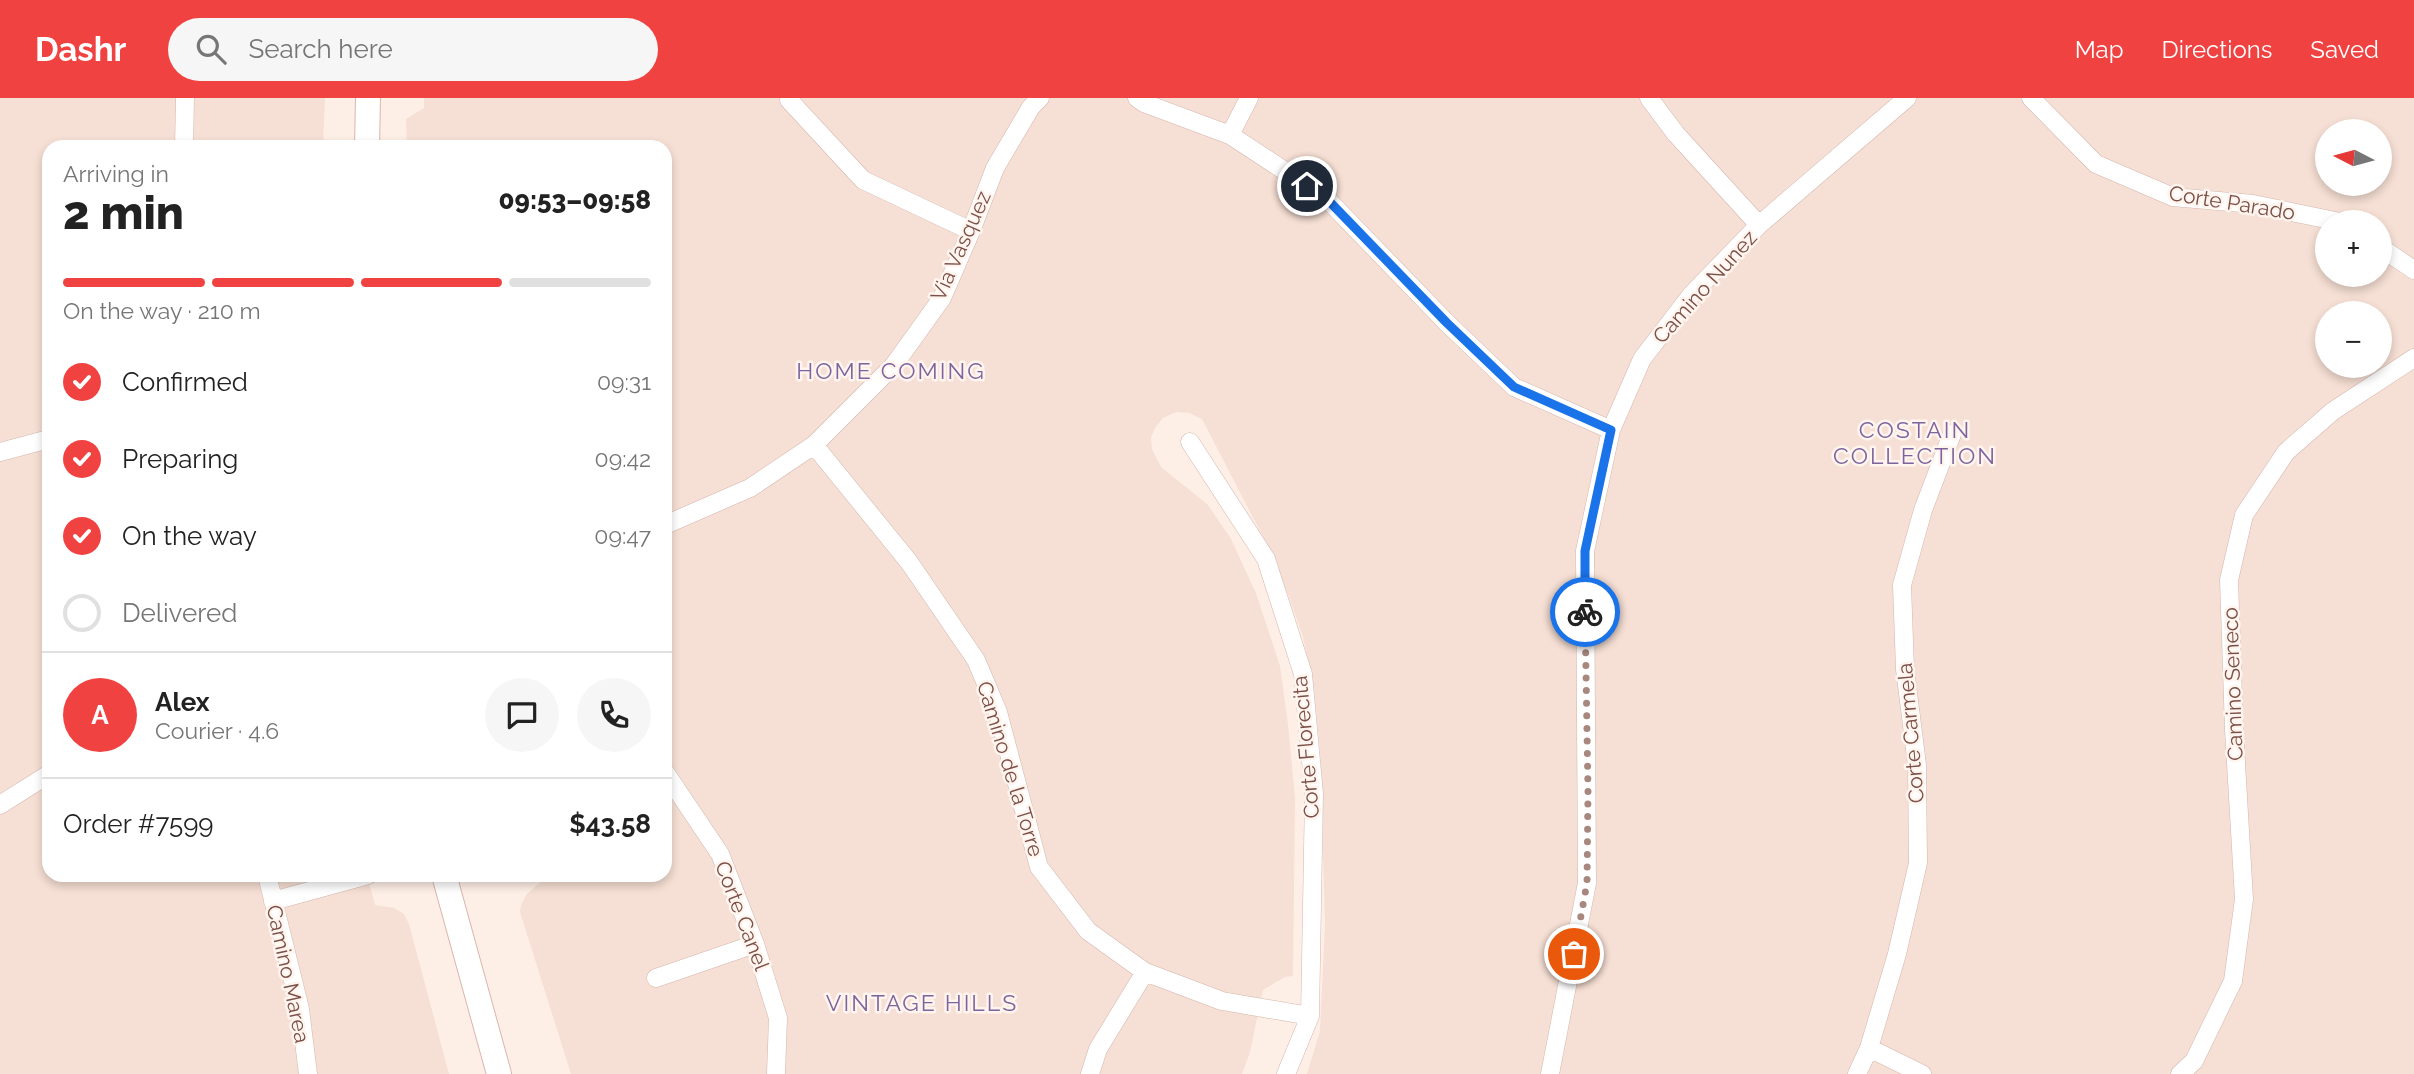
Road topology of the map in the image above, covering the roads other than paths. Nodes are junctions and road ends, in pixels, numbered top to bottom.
1 (185, 98) edge
2 (368, 98) edge
3 (1040, 98) edge
4 (1137, 98) edge
5 (1249, 98) edge
6 (1649, 98) edge
7 (1907, 98) edge
8 (2031, 98) edge
9 (789, 100) edge
10 (1230, 135) junction
11 (184, 140) edge
12 (368, 140) edge
13 (2315, 217) edge
14 (1759, 225) junction
15 (971, 231) junction
16 (2392, 255) edge
17 (2414, 270) edge
18 (2414, 358) edge
19 (1611, 430) junction
20 (1952, 434) dead end
21 (42, 441) edge
22 (1189, 442) dead end
23 (814, 445) junction
24 (0, 452) edge
25 (672, 522) edge
26 (42, 778) edge
27 (672, 782) edge
28 (0, 804) edge
29 (269, 882) edge
30 (342, 882) edge
31 (446, 882) edge
32 (273, 901) junction
33 (755, 944) junction
34 (1145, 972) junction
35 (656, 978) dead end
36 (1310, 1016) junction
37 (1869, 1048) junction
38 (308, 1074) edge
39 (499, 1074) edge
40 (776, 1074) edge
41 (1090, 1074) edge
42 (1286, 1074) edge
43 (1550, 1074) edge
44 (1857, 1074) edge
45 (1922, 1074) edge
46 (2180, 1074) edge

1 - 11 street
2 - 12 main road
3 - 15 street, Via Vasquez
4 - 10 street
5 - 10 street
6 - 14 street
7 - 14 street, Camino Nunez
8 - 13 street, Corte Parado
9 - 15 street
10 - 19 street
14 - 19 street, Camino Nunez
15 - 23 street, Via Vasquez
16 - 17 street
18 - 46 street, Camino Seneco
19 - 43 street, Camino Nunez
20 - 37 street, Corte Carmela
21 - 24 street
22 - 36 street, Corte Florecita
23 - 25 street, Via Vasquez
23 - 34 street, Camino de la Torre
26 - 28 street
27 - 33 street, Corte Canel
29 - 32 street, Camino Marea
30 - 32 street
31 - 39 main road
32 - 38 street, Camino Marea
33 - 35 street
33 - 40 street, Corte Canel
34 - 36 street, Camino de la Torre
34 - 41 street
36 - 42 street, Corte Florecita
37 - 44 street, Corte Carmela
37 - 45 street

